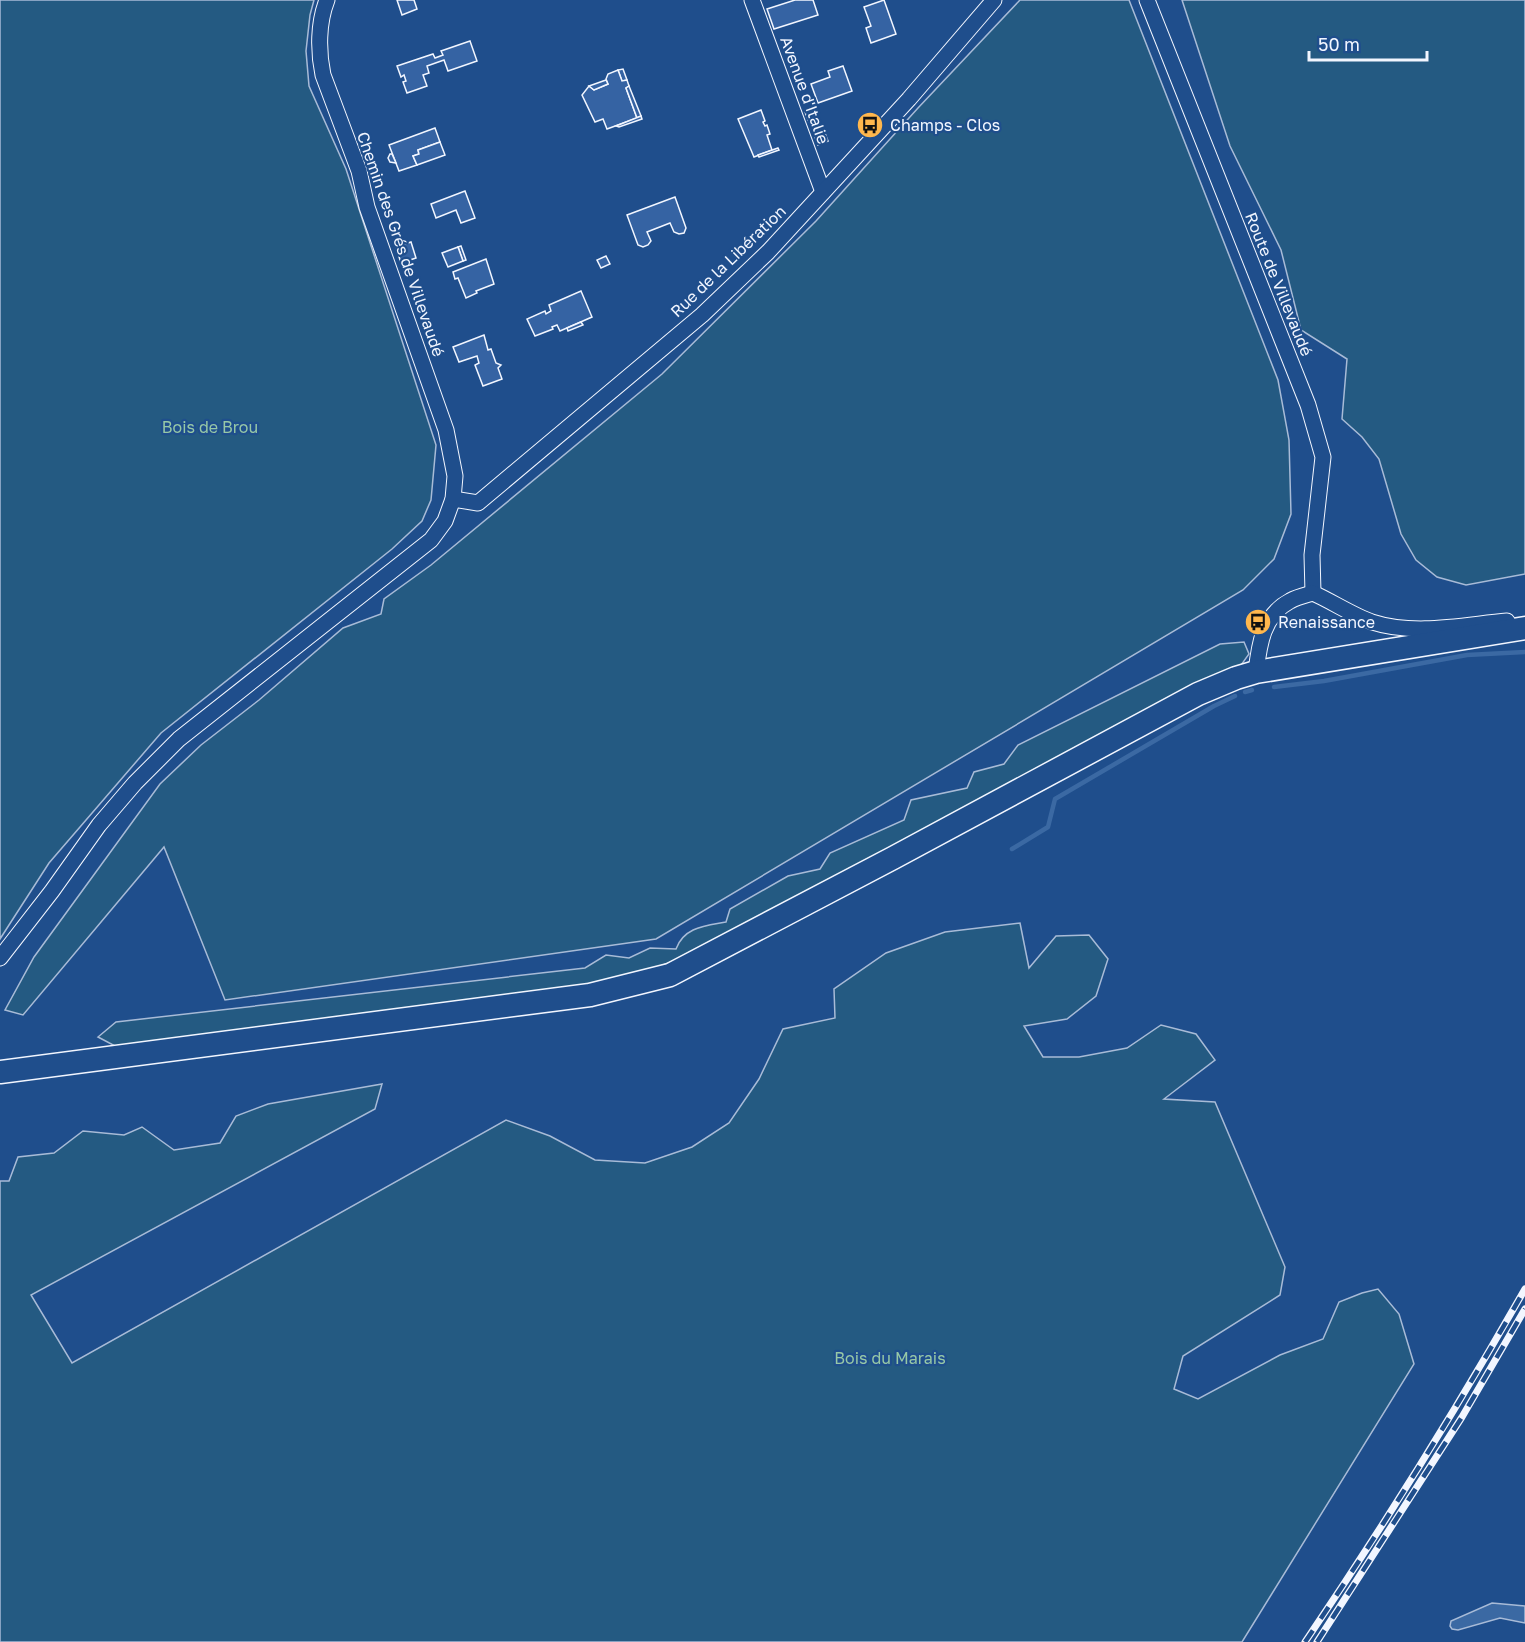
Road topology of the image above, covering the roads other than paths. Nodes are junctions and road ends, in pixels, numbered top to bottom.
1 (327, 0) edge
2 (752, 0) edge
3 (994, 0) edge
4 (1147, 0) edge
5 (823, 192) junction
6 (453, 499) junction
7 (1313, 593) junction
8 (1522, 622) edge
9 (1256, 672) junction
10 (0, 958) edge
11 (0, 1056) edge
12 (77, 1061) junction
13 (0, 1072) edge

1 - 6 street, Chemin des Grés de Villevaudé
2 - 5 street, Avenue d'Italie
3 - 5 street, Rue de la Libération
4 - 7 street, Route de Villevaudé
5 - 6 street, Rue de la Libération
6 - 10 street
7 - 8 street
7 - 9 street
8 - 9 main road
9 - 12 main road
11 - 12 main road
12 - 13 main road

